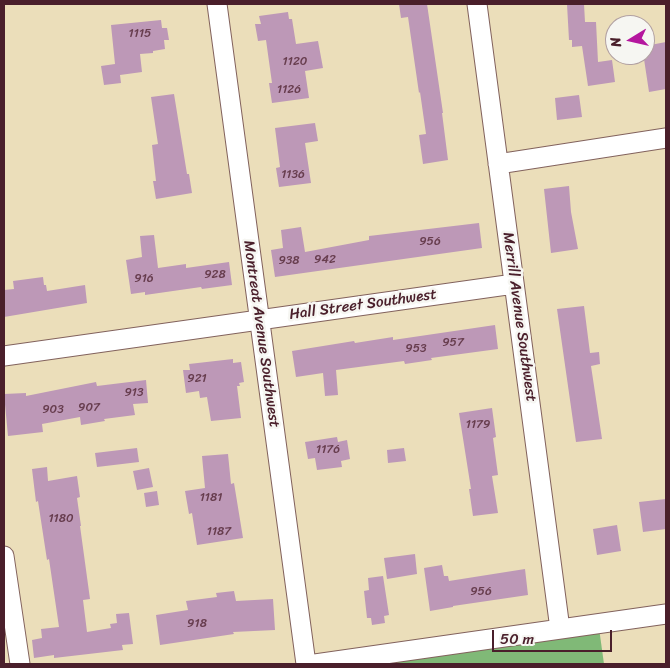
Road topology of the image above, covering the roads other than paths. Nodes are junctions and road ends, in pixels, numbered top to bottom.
1 (217, 4) edge
2 (477, 4) edge
3 (666, 138) edge
4 (498, 164) junction
5 (514, 284) junction
6 (260, 320) junction
7 (4, 356) edge
8 (4, 556) edge
9 (666, 614) edge
10 (560, 629) junction
11 (20, 664) edge
12 (306, 664) edge
13 (315, 664) edge

1 - 6 street, Montreat Avenue Southwest
2 - 4 street, Merrill Avenue Southwest
3 - 4 street
4 - 5 street, Merrill Avenue Southwest
5 - 6 street, Hall Street Southwest
5 - 10 street, Merrill Avenue Southwest
6 - 7 street, Hall Street Southwest
6 - 12 street, Montreat Avenue Southwest
8 - 11 street
9 - 10 street
10 - 13 street

